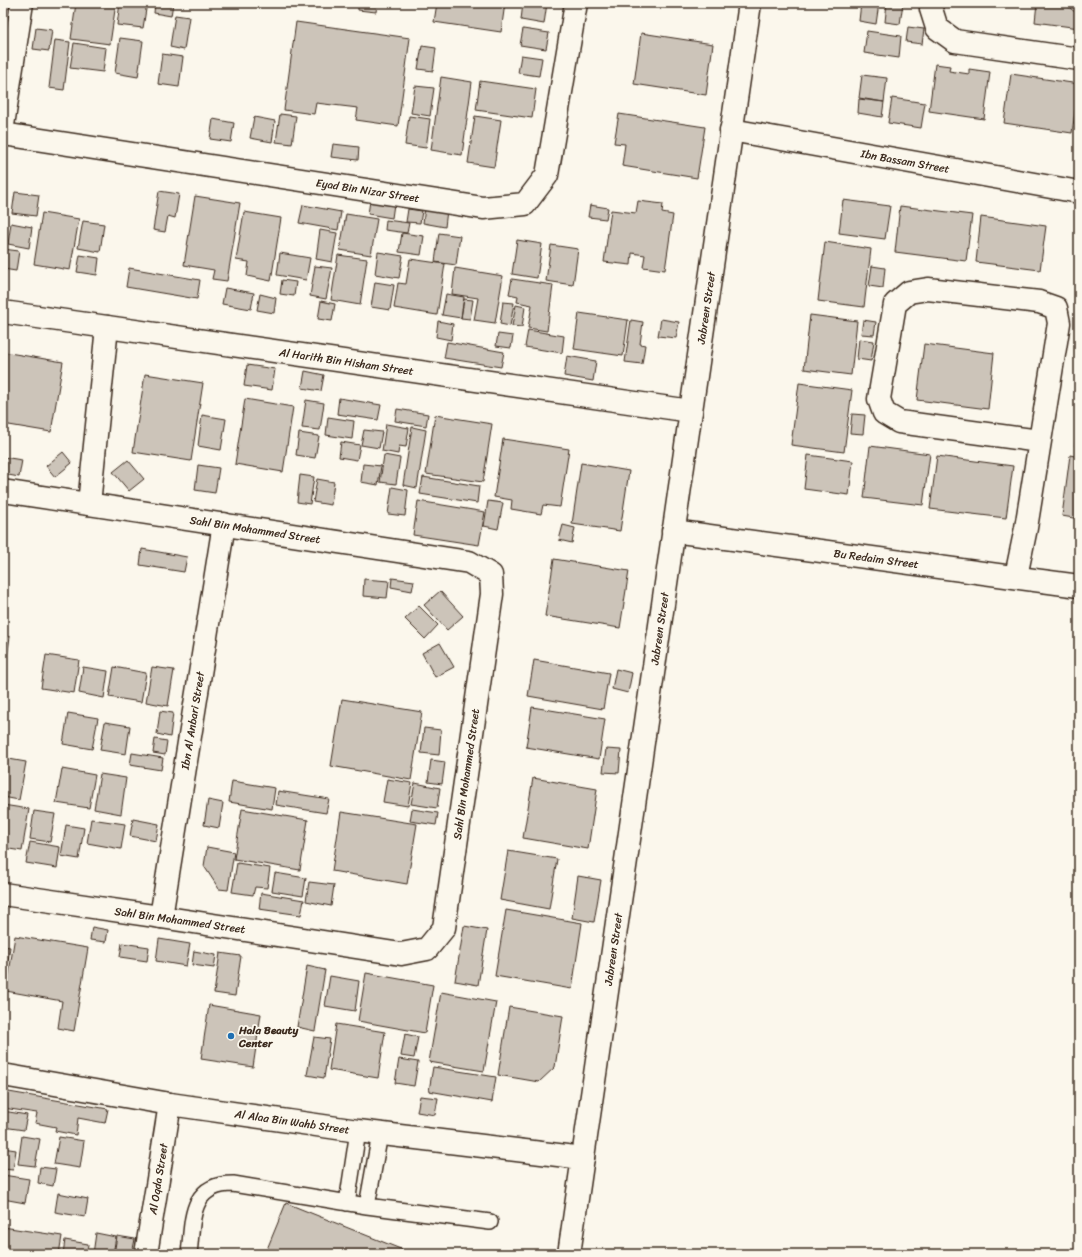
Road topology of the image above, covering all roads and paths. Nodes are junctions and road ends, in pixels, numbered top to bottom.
1 (22, 3) edge
2 (576, 3) edge
3 (750, 3) edge
4 (932, 3) edge
5 (1079, 59) edge
6 (3, 125) edge
7 (731, 130) junction
8 (3, 134) edge
9 (1079, 192) edge
10 (3, 312) edge
11 (107, 327) junction
12 (691, 411) junction
13 (1039, 442) junction
14 (3, 491) edge
15 (90, 504) junction
16 (224, 524) junction
17 (673, 531) junction
18 (1016, 576) junction
19 (1079, 586) edge
20 (3, 894) edge
21 (161, 917) junction
22 (3, 1075) edge
23 (170, 1104) junction
24 (358, 1131) junction
25 (380, 1134) junction
26 (583, 1158) junction
27 (347, 1203) junction
28 (366, 1206) junction
29 (490, 1222) dead end
30 (146, 1254) edge
31 (189, 1254) edge
32 (569, 1254) edge

1 - 6 street
2 - 8 street, Eyad Bin Nizar Street
3 - 7 street, Jabreen Street
4 - 5 street
7 - 9 street, Ibn Bassam Street
7 - 12 street, Jabreen Street
10 - 11 street, Al Harith Bin Hisham Street
11 - 12 street, Al Harith Bin Hisham Street
11 - 15 street
12 - 17 street, Jabreen Street
13 - 13 street
13 - 18 street
14 - 15 street, Sahl Bin Mohammed Street
15 - 16 street, Sahl Bin Mohammed Street
16 - 21 street, Ibn Al Anbari Street
16 - 21 street, Sahl Bin Mohammed Street
17 - 18 street, Bu Redaim Street
17 - 26 street, Jabreen Street
18 - 19 street, Bu Redaim Street
20 - 21 street, Sahl Bin Mohammed Street
22 - 23 street, Al Alaa Bin Wahb Street
23 - 24 street, Al Alaa Bin Wahb Street
23 - 30 street, Al Oqda Street
24 - 25 street, Al Alaa Bin Wahb Street
24 - 27 lane
25 - 26 street, Al Alaa Bin Wahb Street
25 - 28 lane
26 - 32 street, Jabreen Street
27 - 28 lane
27 - 31 lane
28 - 29 lane

